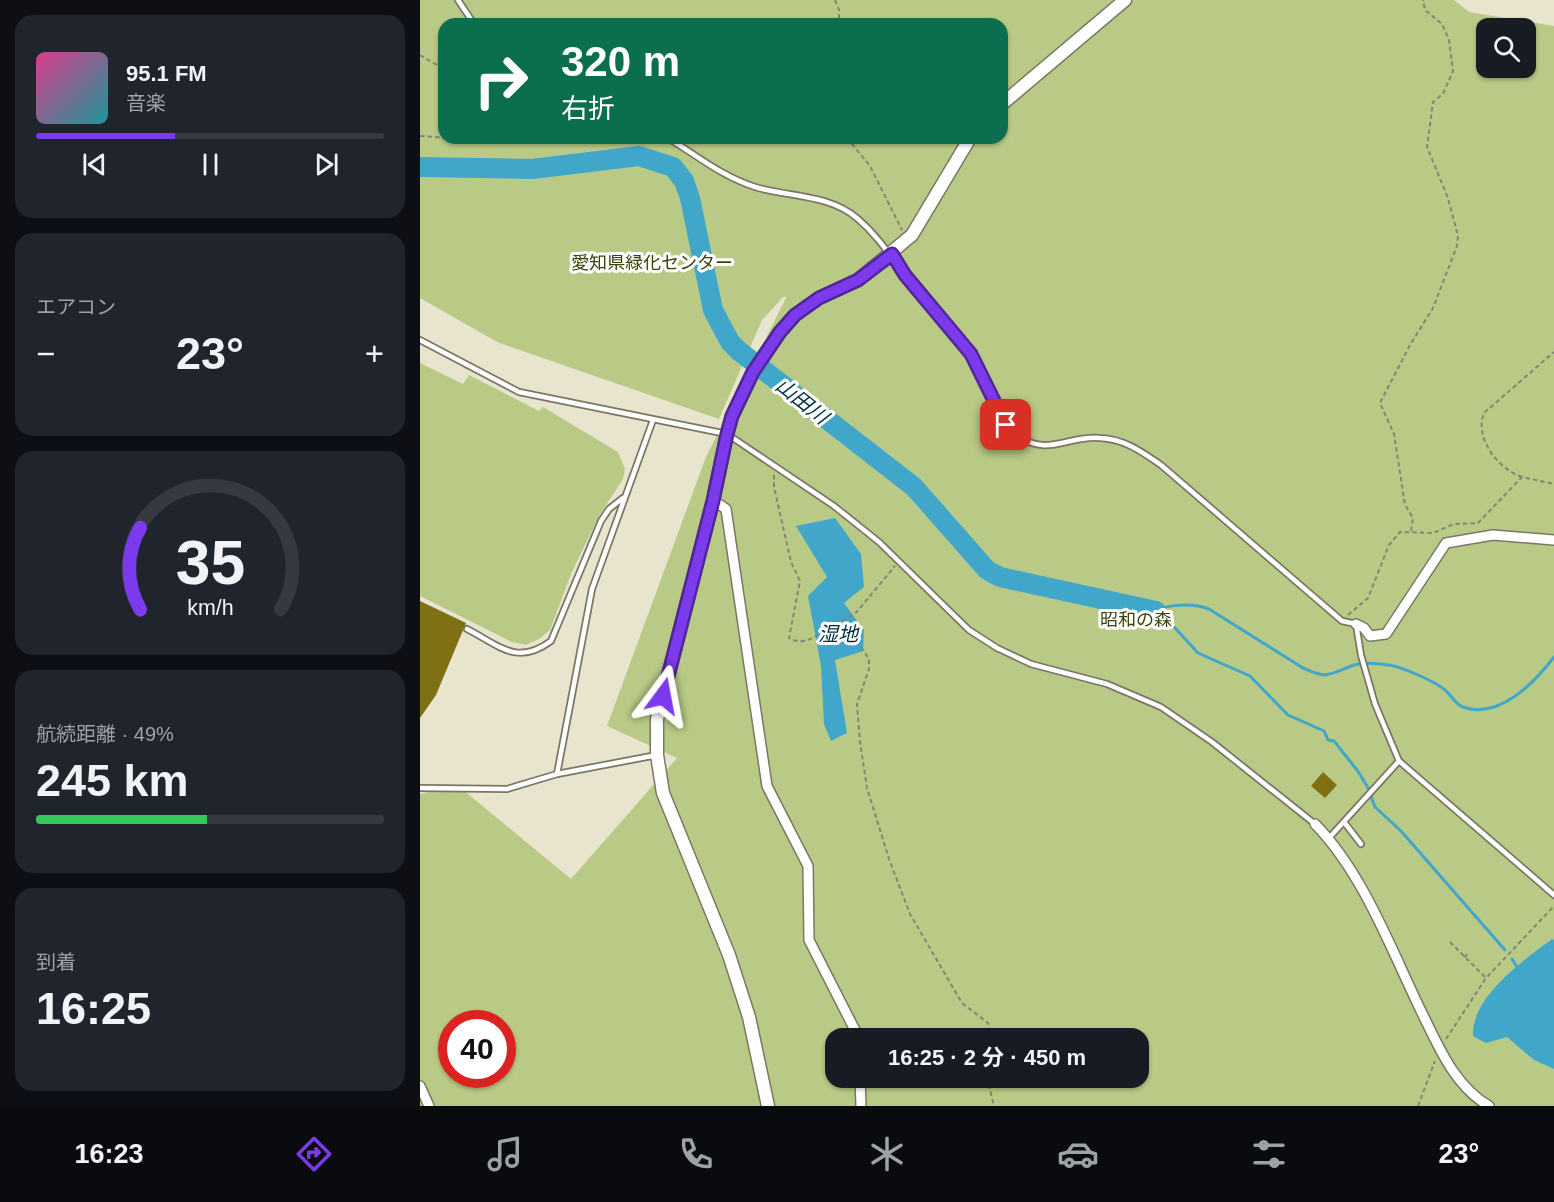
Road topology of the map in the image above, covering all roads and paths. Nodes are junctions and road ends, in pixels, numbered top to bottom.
1 (458, 0) edge
2 (835, 0) edge
3 (1125, 0) edge
4 (1423, 0) edge
5 (470, 18) edge
6 (839, 18) edge
7 (420, 55) edge
8 (438, 66) edge
9 (1008, 99) edge
10 (420, 136) edge
11 (438, 137) edge
12 (678, 144) edge
13 (852, 144) edge
14 (966, 144) edge
15 (903, 232) dead end
16 (892, 254) junction
17 (420, 340) edge
18 (1554, 352) edge
19 (653, 420) junction
20 (727, 434) junction
21 (774, 466) junction
22 (1522, 477) dead end
23 (625, 497) junction
24 (713, 501) junction
25 (1411, 531) dead end
26 (1554, 540) edge
27 (900, 562) junction
28 (835, 623) junction
29 (1356, 624) junction
30 (467, 629) dead end
31 (657, 755) junction
32 (1399, 761) junction
33 (557, 774) junction
34 (420, 788) edge
35 (1344, 822) junction
36 (1315, 824) joint
37 (1329, 838) junction
38 (1362, 844) dead end
39 (1554, 895) edge
40 (1554, 906) edge
41 (1552, 910) edge
42 (1450, 942) dead end
43 (1469, 952) dead end
44 (1464, 957) junction
45 (1486, 978) junction
46 (854, 1028) edge
47 (989, 1028) edge
48 (1440, 1051) junction
49 (420, 1086) edge
50 (860, 1088) edge
51 (990, 1088) edge
52 (429, 1106) edge
53 (768, 1106) edge
54 (861, 1106) edge
55 (994, 1106) edge
56 (1418, 1106) edge
57 (1489, 1106) edge

1 - 5 lane
2 - 6 path
3 - 9 street
4 - 25 path
7 - 8 path
10 - 11 path
12 - 16 lane
13 - 15 path
14 - 16 street
16 - 20 street
16 - 29 lane
17 - 19 lane
18 - 22 path
19 - 20 lane
19 - 23 lane
20 - 21 lane
20 - 24 street
21 - 27 lane
21 - 28 path
23 - 30 lane
23 - 33 lane
24 - 31 street
24 - 46 street
26 - 29 street
27 - 28 path
27 - 36 lane
28 - 47 path
29 - 32 lane
31 - 33 lane
31 - 53 street
32 - 35 lane
32 - 39 lane
33 - 34 lane
35 - 37 lane
35 - 38 lane
36 - 37 street
37 - 48 street
40 - 41 path
41 - 45 path
42 - 44 path
43 - 44 path
44 - 45 path
45 - 48 path
48 - 56 path
48 - 57 street
49 - 52 street
50 - 54 street
51 - 55 path

